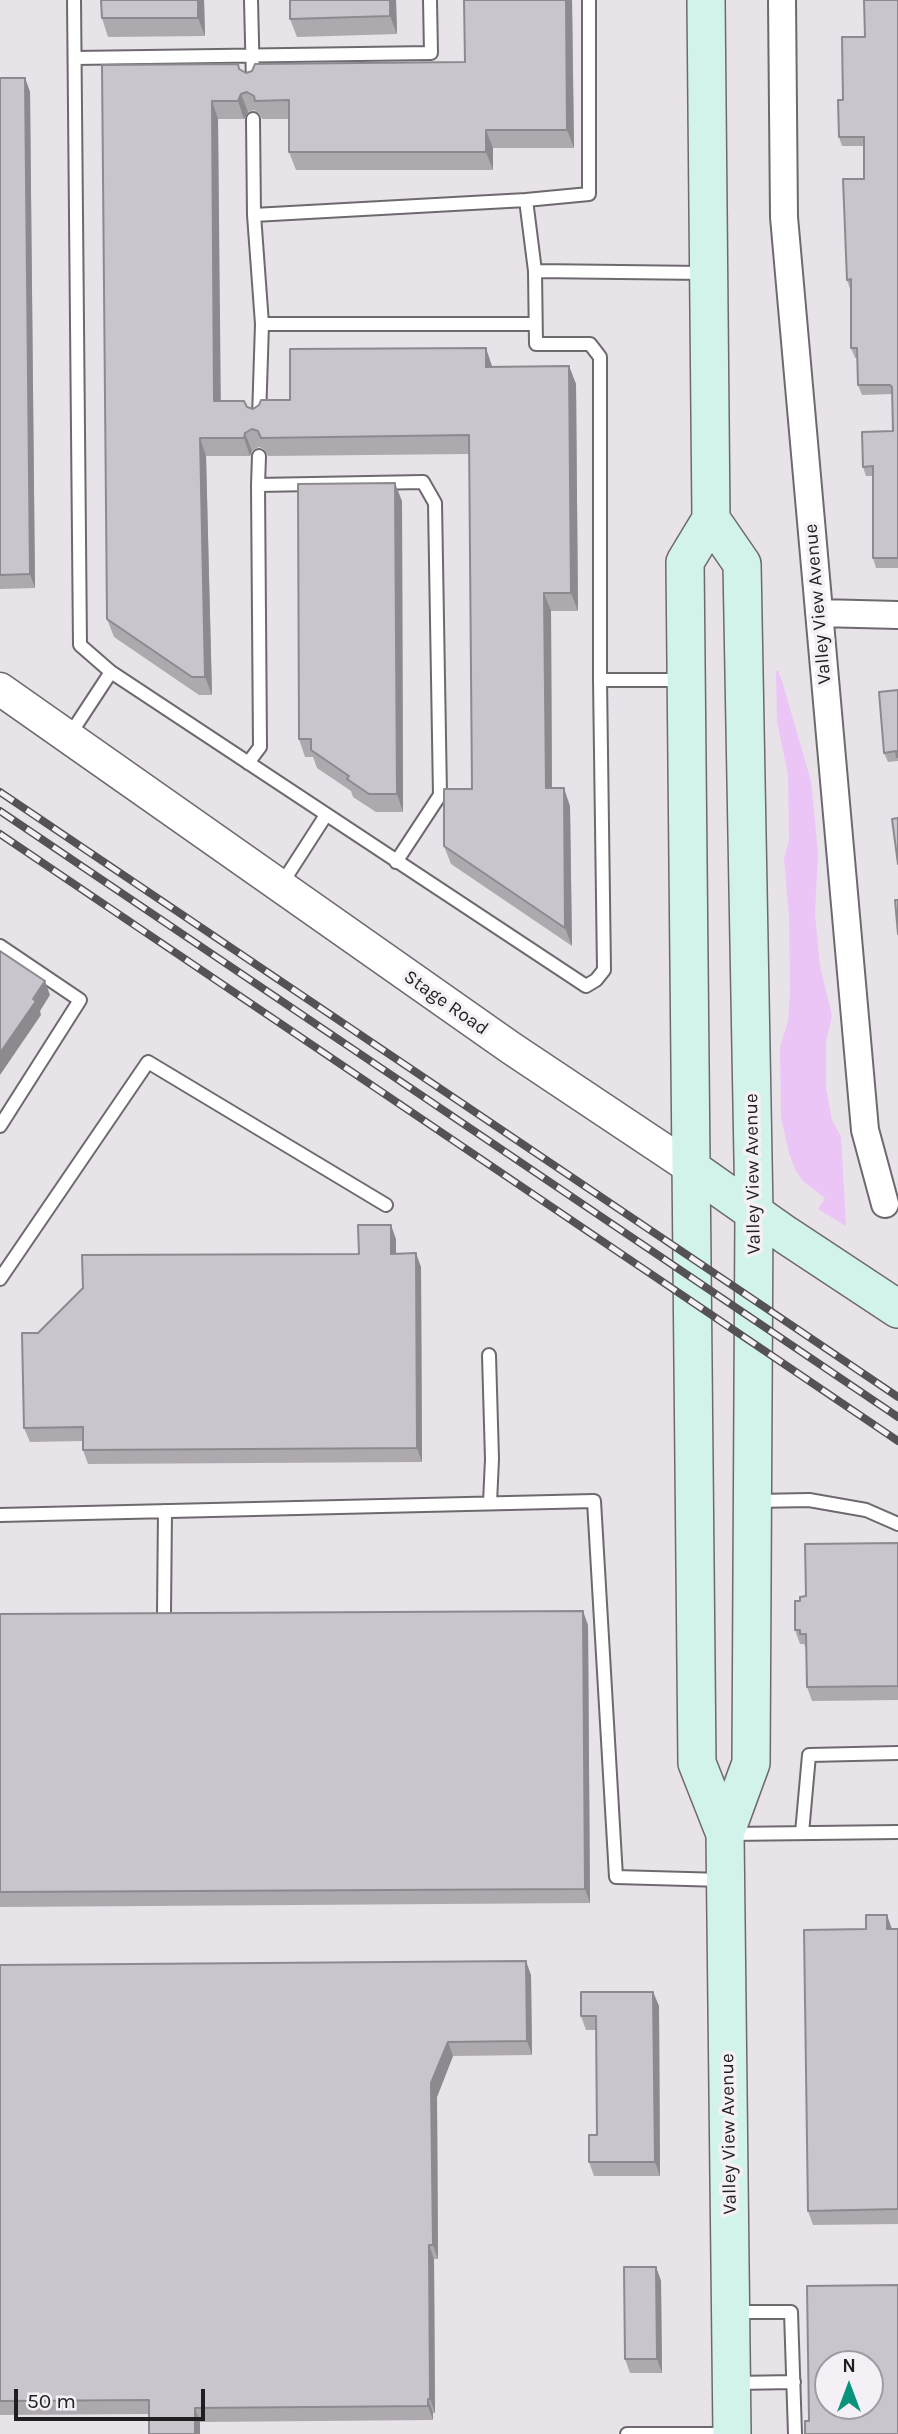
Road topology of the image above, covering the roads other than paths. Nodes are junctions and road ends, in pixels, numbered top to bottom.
1 (74, 0) edge
2 (251, 0) edge
3 (430, 0) edge
4 (589, 0) edge
5 (706, 0) edge
6 (782, 0) edge
7 (253, 55) junction
8 (75, 58) junction
9 (253, 82) edge
10 (253, 119) edge
11 (526, 200) junction
12 (254, 215) junction
13 (534, 271) junction
14 (708, 274) junction
15 (262, 324) junction
16 (534, 324) junction
17 (259, 418) edge
18 (259, 456) edge
19 (258, 485) junction
20 (711, 519) junction
21 (819, 613) junction
22 (898, 615) edge
23 (111, 672) junction
24 (600, 680) junction
25 (687, 680) junction
26 (0, 689) edge
27 (69, 736) junction
28 (248, 763) junction
29 (326, 815) junction
30 (396, 862) junction
31 (281, 886) junction
32 (0, 946) edge
33 (0, 1126) edge
34 (691, 1168) junction
35 (885, 1204) dead end
36 (386, 1205) dead end
37 (754, 1212) junction
38 (0, 1279) edge
39 (898, 1309) edge
40 (489, 1355) dead end
41 (753, 1501) junction
42 (490, 1503) junction
43 (165, 1511) junction
44 (0, 1515) edge
45 (898, 1524) edge
46 (164, 1612) edge
47 (898, 1753) edge
48 (898, 1832) edge
49 (802, 1833) junction
50 (725, 1834) junction
51 (726, 1880) junction
52 (731, 2312) junction
53 (794, 2382) junction
54 (732, 2383) junction
55 (627, 2434) edge
56 (732, 2434) edge
57 (795, 2434) edge

1 - 8 lane
2 - 7 lane
3 - 7 lane
4 - 11 lane
5 - 14 main road
6 - 21 street, Valley View Avenue
7 - 8 lane
7 - 9 lane
8 - 23 lane
10 - 12 lane
11 - 12 lane
11 - 13 lane
12 - 15 lane
13 - 14 lane
13 - 16 lane
14 - 20 main road
15 - 16 lane
15 - 17 lane
16 - 24 lane
18 - 19 lane
19 - 28 lane
19 - 30 lane
20 - 25 main road, Valley View Avenue
20 - 37 main road, Valley View Avenue
21 - 22 street
21 - 35 street, Valley View Avenue
23 - 27 lane
23 - 28 lane
24 - 25 lane
24 - 30 lane
25 - 34 main road, Valley View Avenue
26 - 27 street, Stage Road
27 - 31 street, Stage Road
28 - 29 lane
29 - 30 lane
29 - 31 lane
31 - 34 street, Stage Road
32 - 33 lane
34 - 37 main road, Stage Road
34 - 50 main road, Valley View Avenue
36 - 38 lane
37 - 39 main road, Stage Road
37 - 41 main road, Valley View Avenue
40 - 42 lane
41 - 45 lane
41 - 50 main road, Valley View Avenue
42 - 43 lane
42 - 51 lane
43 - 44 lane
43 - 46 lane
47 - 49 lane
48 - 49 lane
49 - 50 lane
50 - 51 main road, Valley View Avenue
51 - 52 main road, Valley View Avenue
52 - 53 lane
52 - 54 main road, Valley View Avenue
53 - 54 lane
53 - 57 lane
54 - 56 main road, Valley View Avenue
55 - 56 lane

